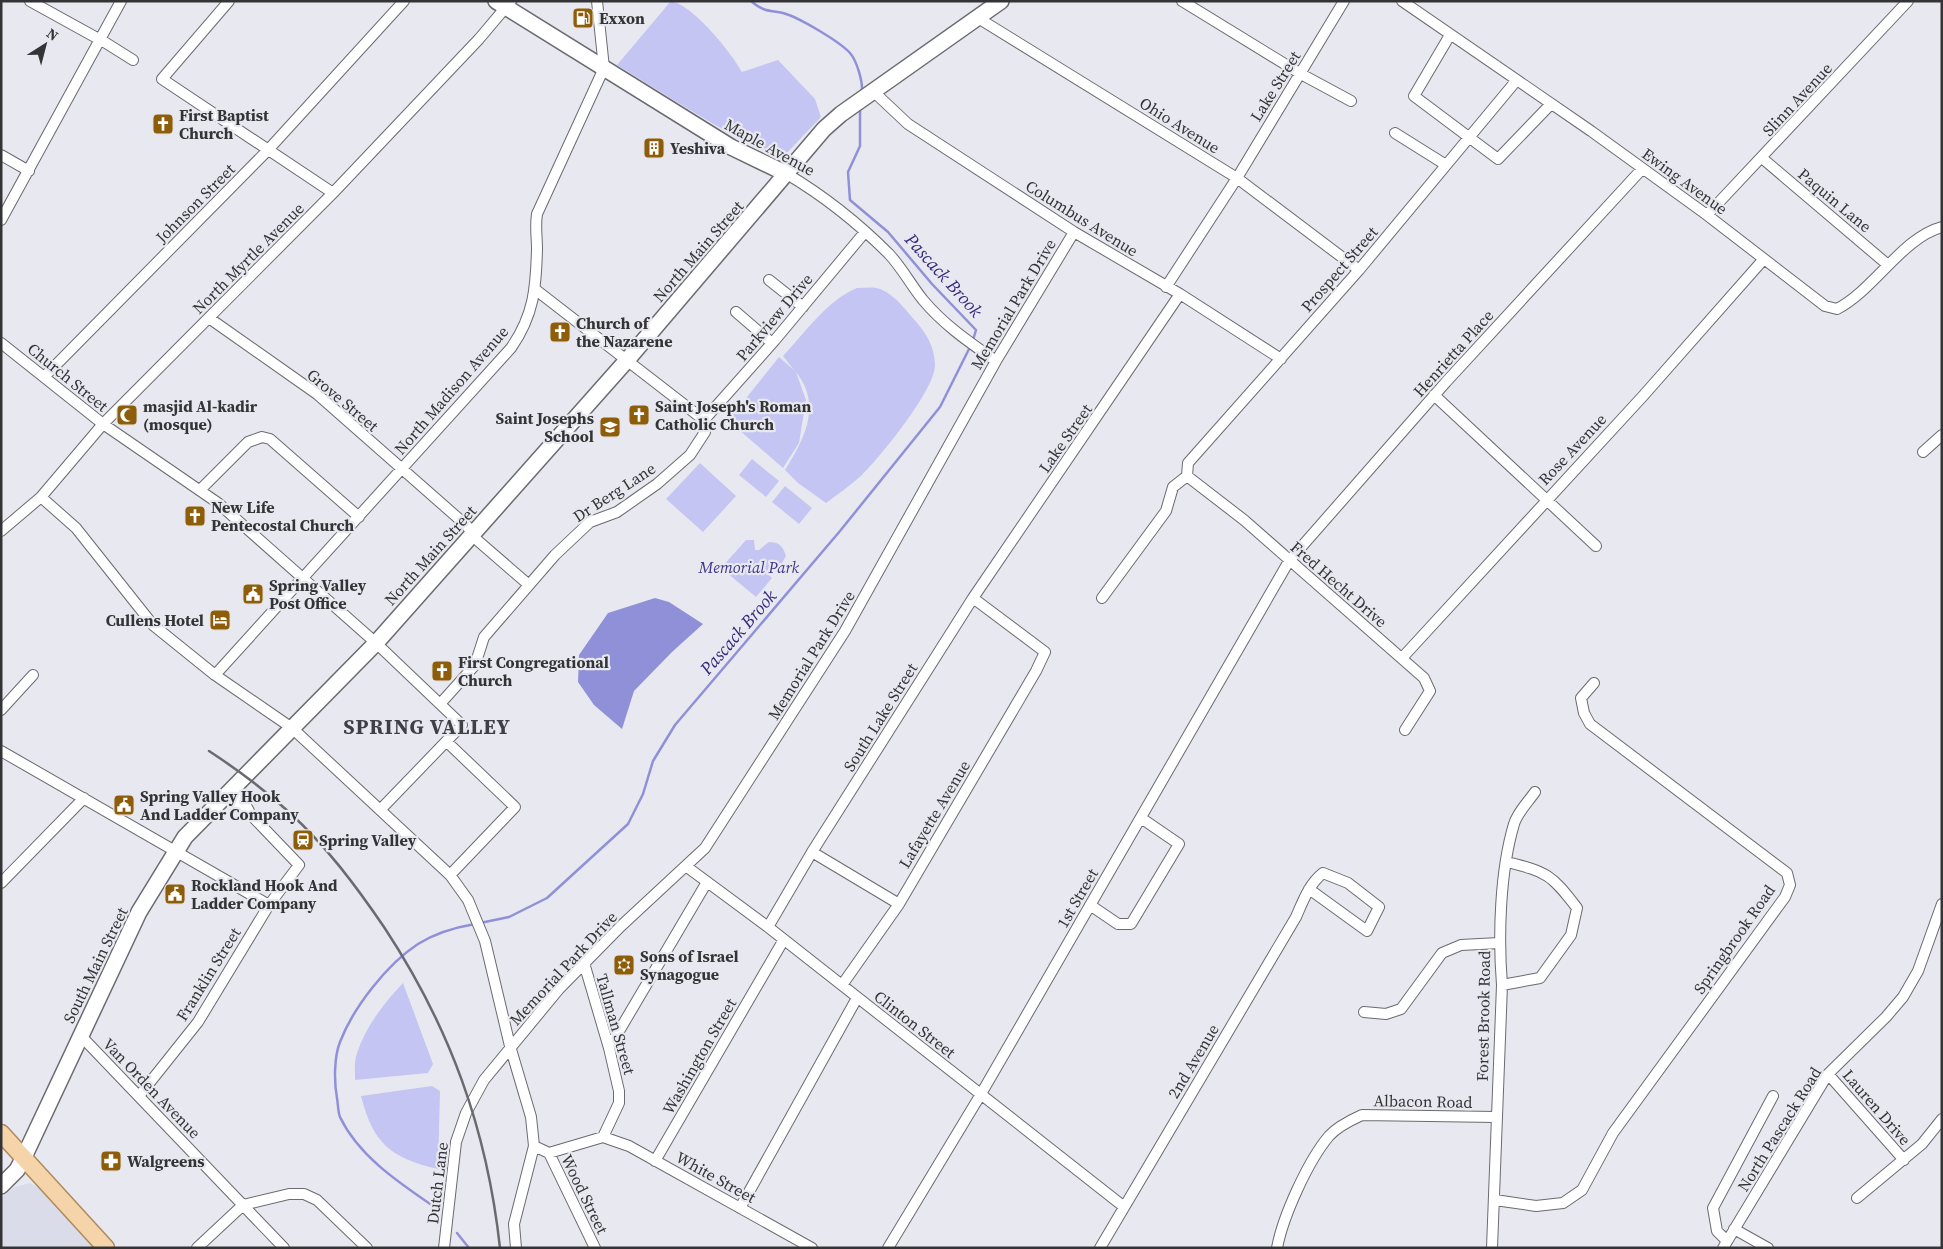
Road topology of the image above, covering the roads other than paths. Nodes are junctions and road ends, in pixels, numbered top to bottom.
1 (30, 1) edge
2 (121, 1) edge
3 (228, 1) edge
4 (404, 1) edge
5 (597, 1) edge
6 (1001, 1) edge
7 (1182, 1) edge
8 (1344, 1) edge
9 (1402, 1) edge
10 (1908, 1) edge
11 (504, 3) edge
12 (978, 18) junction
13 (1450, 35) junction
14 (100, 40) junction
15 (133, 60) dead end
16 (604, 68) junction
17 (1301, 74) junction
18 (1516, 81) junction
19 (865, 98) junction
20 (1351, 101) dead end
21 (1551, 104) junction
22 (1395, 133) dead end
23 (1469, 137) junction
24 (268, 150) junction
25 (1, 155) edge
26 (1762, 158) junction
27 (1446, 165) junction
28 (1642, 169) junction
29 (29, 171) junction
30 (787, 174) junction
31 (1237, 178) junction
32 (333, 193) junction
33 (1707, 215) junction
34 (1, 220) edge
35 (1942, 227) edge
36 (865, 232) junction
37 (1074, 232) junction
38 (1763, 260) junction
39 (1888, 265) junction
40 (1359, 270) junction
41 (769, 280) dead end
42 (1166, 287) junction
43 (536, 290) junction
44 (1180, 294) junction
45 (803, 307) junction
46 (736, 312) dead end
47 (209, 318) junction
48 (1, 343) edge
49 (772, 343) junction
50 (628, 359) junction
51 (1281, 359) junction
52 (996, 361) junction
53 (44, 377) junction
54 (1434, 395) junction
55 (704, 420) junction
56 (102, 424) junction
57 (1942, 436) edge
58 (1924, 452) dead end
59 (401, 470) junction
60 (1187, 476) junction
61 (200, 490) junction
62 (41, 497) junction
63 (1546, 500) junction
64 (359, 517) junction
65 (1, 531) edge
66 (472, 534) junction
67 (1596, 546) dead end
68 (1289, 561) junction
69 (303, 579) junction
70 (529, 585) junction
71 (973, 598) junction
72 (1102, 598) dead end
73 (376, 642) junction
74 (1402, 658) junction
75 (33, 675) dead end
76 (215, 675) junction
77 (1594, 682) dead end
78 (440, 704) junction
79 (1, 710) edge
80 (292, 728) junction
81 (1405, 730) dead end
82 (447, 742) junction
83 (1, 751) edge
84 (235, 785) junction
85 (1534, 792) dead end
86 (84, 798) junction
87 (381, 809) junction
88 (1141, 818) junction
89 (174, 851) junction
90 (812, 852) junction
91 (1506, 862) junction
92 (687, 867) junction
93 (450, 875) junction
94 (707, 882) junction
95 (1, 883) edge
96 (1310, 889) junction
97 (898, 904) junction
98 (1942, 904) edge
99 (268, 905) junction
100 (1090, 905) junction
101 (768, 928) junction
102 (784, 941) junction
103 (1499, 943) junction
104 (584, 963) junction
105 (842, 985) junction
106 (1502, 985) junction
107 (857, 998) junction
108 (1364, 1012) dead end
109 (81, 1036) junction
110 (510, 1046) junction
111 (609, 1048) junction
112 (1828, 1074) junction
113 (981, 1094) junction
114 (139, 1096) junction
115 (1773, 1096) dead end
116 (1496, 1117) junction
117 (1942, 1118) edge
118 (1, 1133) edge
119 (603, 1136) junction
120 (534, 1146) junction
121 (549, 1152) junction
122 (24, 1158) junction
123 (1904, 1160) junction
124 (656, 1161) junction
125 (1, 1186) edge
126 (1857, 1198) dead end
127 (1495, 1200) junction
128 (243, 1205) junction
129 (1123, 1206) junction
130 (740, 1208) junction
131 (1734, 1229) junction
132 (1724, 1244) edge
133 (106, 1248) edge
134 (197, 1248) edge
135 (284, 1248) edge
136 (367, 1248) edge
137 (444, 1248) edge
138 (516, 1248) edge
139 (595, 1248) edge
140 (812, 1248) edge
141 (888, 1248) edge
142 (1100, 1248) edge
143 (1277, 1248) edge
144 (1492, 1248) edge
145 (1768, 1248) edge

1 - 14 street
2 - 14 street
3 - 24 street
4 - 24 street, Johnson Street
5 - 16 street
6 - 12 main road, North Main Street
7 - 17 street
8 - 17 street, Lake Street
9 - 13 street, Ewing Avenue
10 - 26 street, Slinn Avenue
11 - 16 main road, Maple Avenue
11 - 32 street, North Myrtle Avenue
12 - 19 main road, North Main Street
12 - 31 street, Ohio Avenue
13 - 18 street, Ewing Avenue
13 - 23 street
14 - 15 street
14 - 29 street
16 - 30 main road, Maple Avenue
16 - 43 street, North Madison Avenue
17 - 20 street
17 - 31 street, Lake Street
18 - 21 street, Ewing Avenue
18 - 23 street, Prospect Street
19 - 30 main road, North Main Street
19 - 37 street, Columbus Avenue
21 - 23 street
21 - 28 street, Ewing Avenue
22 - 27 street
23 - 27 street, Prospect Street
24 - 32 street
24 - 53 street, Johnson Street
25 - 29 street
26 - 33 street, Slinn Avenue
26 - 39 street, Paquin Lane
27 - 40 street, Prospect Street
28 - 33 street, Ewing Avenue
28 - 54 street, Henrietta Place
29 - 34 street
30 - 36 street, Maple Avenue
30 - 50 main road, North Main Street
31 - 40 street, Ohio Avenue
31 - 42 street, Lake Street
32 - 47 street, North Myrtle Avenue
33 - 38 street, Ewing Avenue
35 - 39 street, Ewing Avenue
36 - 45 street, Parkview Drive
36 - 52 street, Maple Avenue
37 - 42 street, Columbus Avenue
37 - 52 street, Memorial Park Drive
38 - 39 street, Ewing Avenue
38 - 63 street, Rose Avenue
40 - 51 street, Prospect Street
41 - 45 street
42 - 44 street, Columbus Avenue
43 - 50 street
43 - 59 street, North Madison Avenue
44 - 51 street, Columbus Avenue
44 - 71 street, Lake Street
45 - 49 street, Parkview Drive
46 - 49 street
47 - 56 street, North Myrtle Avenue
47 - 59 street, Grove Street
48 - 53 street, Church Street
49 - 55 street, Parkview Drive
50 - 55 street
50 - 66 main road, North Main Street
51 - 60 street, Prospect Street
52 - 92 street, Memorial Park Drive
53 - 56 street, Church Street
54 - 63 street
54 - 68 street, Henrietta Place
55 - 70 street, Dr Berg Lane
56 - 61 street, Church Street
56 - 62 street, North Myrtle Avenue
57 - 58 street
59 - 64 street, North Madison Avenue
59 - 66 street, Grove Street
60 - 68 street, Fred Hecht Drive
60 - 72 street, Prospect Street
61 - 64 street
61 - 69 street, Church Street
62 - 65 street, North Myrtle Avenue
62 - 76 street
63 - 67 street
63 - 74 street, Rose Avenue
64 - 69 street, North Madison Avenue
66 - 70 street
66 - 73 main road, North Main Street
68 - 74 street, Fred Hecht Drive
68 - 88 street, 1st Street
69 - 73 street, Church Street
69 - 76 street, North Madison Avenue
70 - 78 street, Dr Berg Lane
71 - 90 street, South Lake Street
71 - 97 street, Lafayette Avenue
73 - 78 street, Church Street
73 - 80 main road, North Main Street
74 - 81 street, Fred Hecht Drive
75 - 79 street
76 - 80 street
77 - 127 street, Springbrook Road
78 - 82 street, Church Street
80 - 84 main road, North Main Street
80 - 87 street
82 - 87 street
82 - 93 street
83 - 86 street
84 - 89 main road, South Main Street
84 - 99 street, Franklin Street
85 - 91 street, Forest Brook Road
86 - 89 street
86 - 95 street
87 - 93 street
88 - 100 street, 1st Street
88 - 100 street
89 - 99 street
89 - 109 main road, South Main Street
90 - 97 street
90 - 101 street
91 - 103 street, Forest Brook Road
91 - 106 street
92 - 94 street, Clinton Street
92 - 104 street, Memorial Park Drive
93 - 110 street
94 - 101 street, Clinton Street
94 - 111 street
96 - 96 street, 2nd Avenue
96 - 129 street, 2nd Avenue
97 - 105 street, Lafayette Avenue
98 - 112 street, North Pascack Road
99 - 114 street, Franklin Street
100 - 113 street, 1st Street
101 - 102 street, Clinton Street
102 - 105 street, Clinton Street
102 - 124 street, Washington Street
103 - 106 street, Forest Brook Road
103 - 108 street
104 - 110 street, Memorial Park Drive
104 - 111 street, Tallman Street
105 - 107 street, Clinton Street
106 - 116 street, Forest Brook Road
107 - 113 street, Clinton Street
107 - 130 street
109 - 114 street, Van Orden Avenue
109 - 122 main road, South Main Street
110 - 120 street
110 - 137 street, Dutch Lane
111 - 119 street, Tallman Street
112 - 123 street, Lauren Drive
112 - 131 street, North Pascack Road
113 - 129 street, Clinton Street
113 - 141 street, 1st Street
114 - 128 street, Van Orden Avenue
115 - 132 street
116 - 127 street, Forest Brook Road
116 - 143 street, Albacon Road
117 - 123 street
118 - 122 main road
119 - 121 street
119 - 124 street, White Street
120 - 121 street
120 - 138 street
121 - 139 street, Wood Street
122 - 125 main road, South Main Street
122 - 133 main road
123 - 126 street
124 - 130 street, White Street
127 - 144 street, Forest Brook Road
128 - 134 street
128 - 135 street, Van Orden Avenue
128 - 136 street
129 - 142 street, 2nd Avenue
130 - 140 street, White Street
131 - 132 street, North Pascack Road
131 - 145 street

